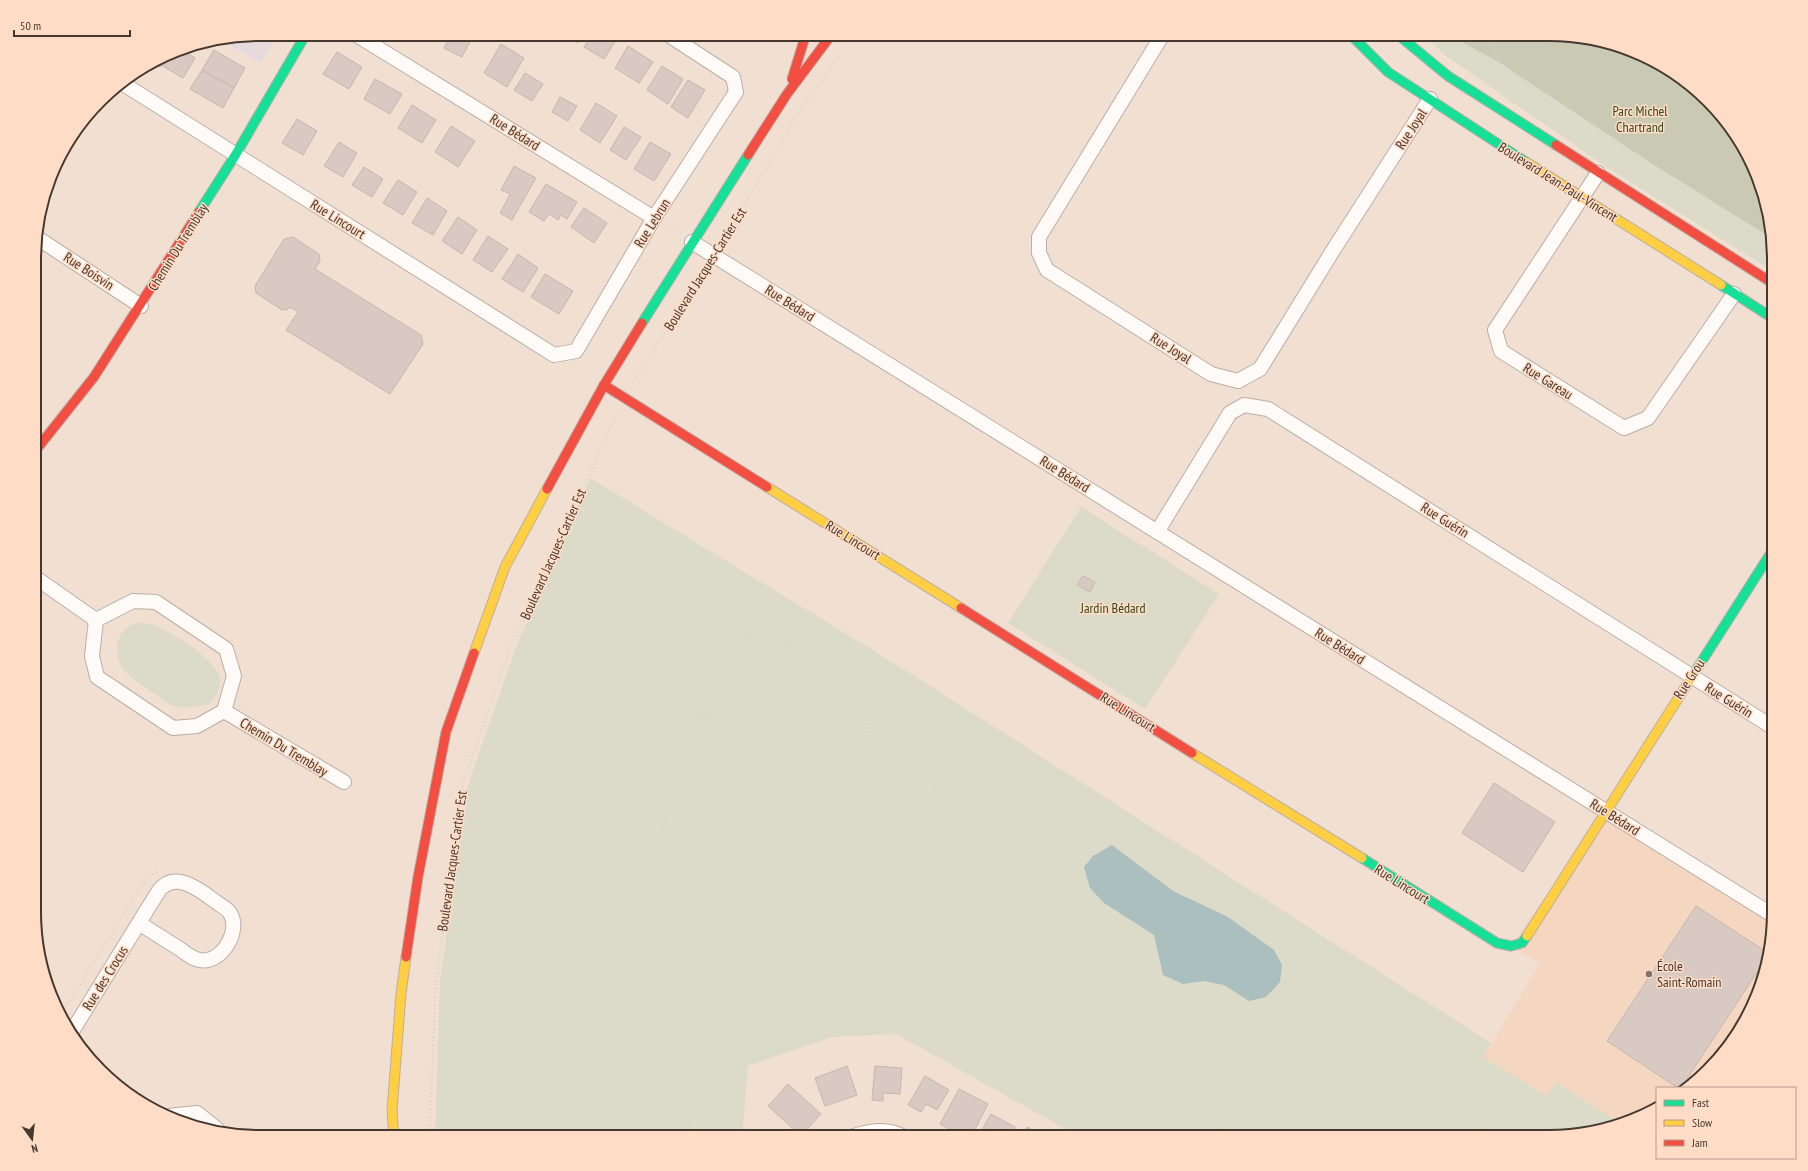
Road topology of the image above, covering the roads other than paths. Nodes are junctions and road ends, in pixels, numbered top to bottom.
1 (302, 41) edge
2 (366, 41) edge
3 (678, 41) edge
4 (804, 41) edge
5 (827, 41) edge
6 (1159, 41) edge
7 (1357, 41) edge
8 (1406, 41) edge
9 (126, 86) edge
10 (787, 94) junction
11 (1430, 99) junction
12 (236, 154) junction
13 (1598, 173) junction
14 (1582, 197) junction
15 (654, 218) junction
16 (42, 240) edge
17 (692, 242) junction
18 (1767, 280) edge
19 (1734, 294) junction
20 (141, 306) junction
21 (1767, 315) edge
22 (554, 355) joint
23 (604, 385) junction
24 (41, 444) edge
25 (1157, 532) junction
26 (1767, 559) edge
27 (41, 582) edge
28 (96, 620) junction
29 (1691, 676) junction
30 (224, 711) junction
31 (1767, 724) edge
32 (344, 782) dead end
33 (1605, 811) junction
34 (1767, 912) edge
35 (139, 923) junction
36 (74, 1027) edge
37 (179, 1114) edge
38 (212, 1125) edge
39 (393, 1130) edge

1 - 12 street, Chemin Du Tremblay
2 - 15 street, Rue Bédard
3 - 15 street, Rue Lebrun
4 - 10 street, Boulevard Jacques-Cartier Est
5 - 10 street, Boulevard Jacques-Cartier Est
6 - 11 street, Rue Joyal
7 - 11 street, Boulevard Jean-Paul-Vincent
8 - 13 street, Boulevard Jean-Paul-Vincent
9 - 12 street, Rue Lincourt
10 - 17 street, Boulevard Jacques-Cartier Est
11 - 14 street, Boulevard Jean-Paul-Vincent
12 - 20 street, Chemin Du Tremblay
12 - 22 street, Rue Lincourt
13 - 14 street, Rue Gareau
13 - 18 street, Boulevard Jean-Paul-Vincent
14 - 19 street, Boulevard Jean-Paul-Vincent
14 - 19 street, Rue Gareau
15 - 22 street, Rue Lebrun
16 - 20 street, Rue Boisvin
17 - 23 street, Boulevard Jacques-Cartier Est
17 - 25 street, Rue Bédard
19 - 21 street, Boulevard Jean-Paul-Vincent
20 - 24 street, Chemin Du Tremblay
23 - 33 street, Rue Lincourt
23 - 39 street, Boulevard Jacques-Cartier Est
25 - 29 street, Rue Guérin
25 - 33 street, Rue Bédard
26 - 29 street, Rue Grou
27 - 28 street
28 - 30 street, Chemin Du Tremblay
28 - 30 street, Chemin Du Tremblay
29 - 31 street, Rue Guérin
29 - 33 street, Rue Grou
30 - 32 street, Chemin Du Tremblay
33 - 34 street, Rue Bédard
35 - 35 street, Rue des Crocus
35 - 36 street, Rue des Crocus
37 - 38 street

